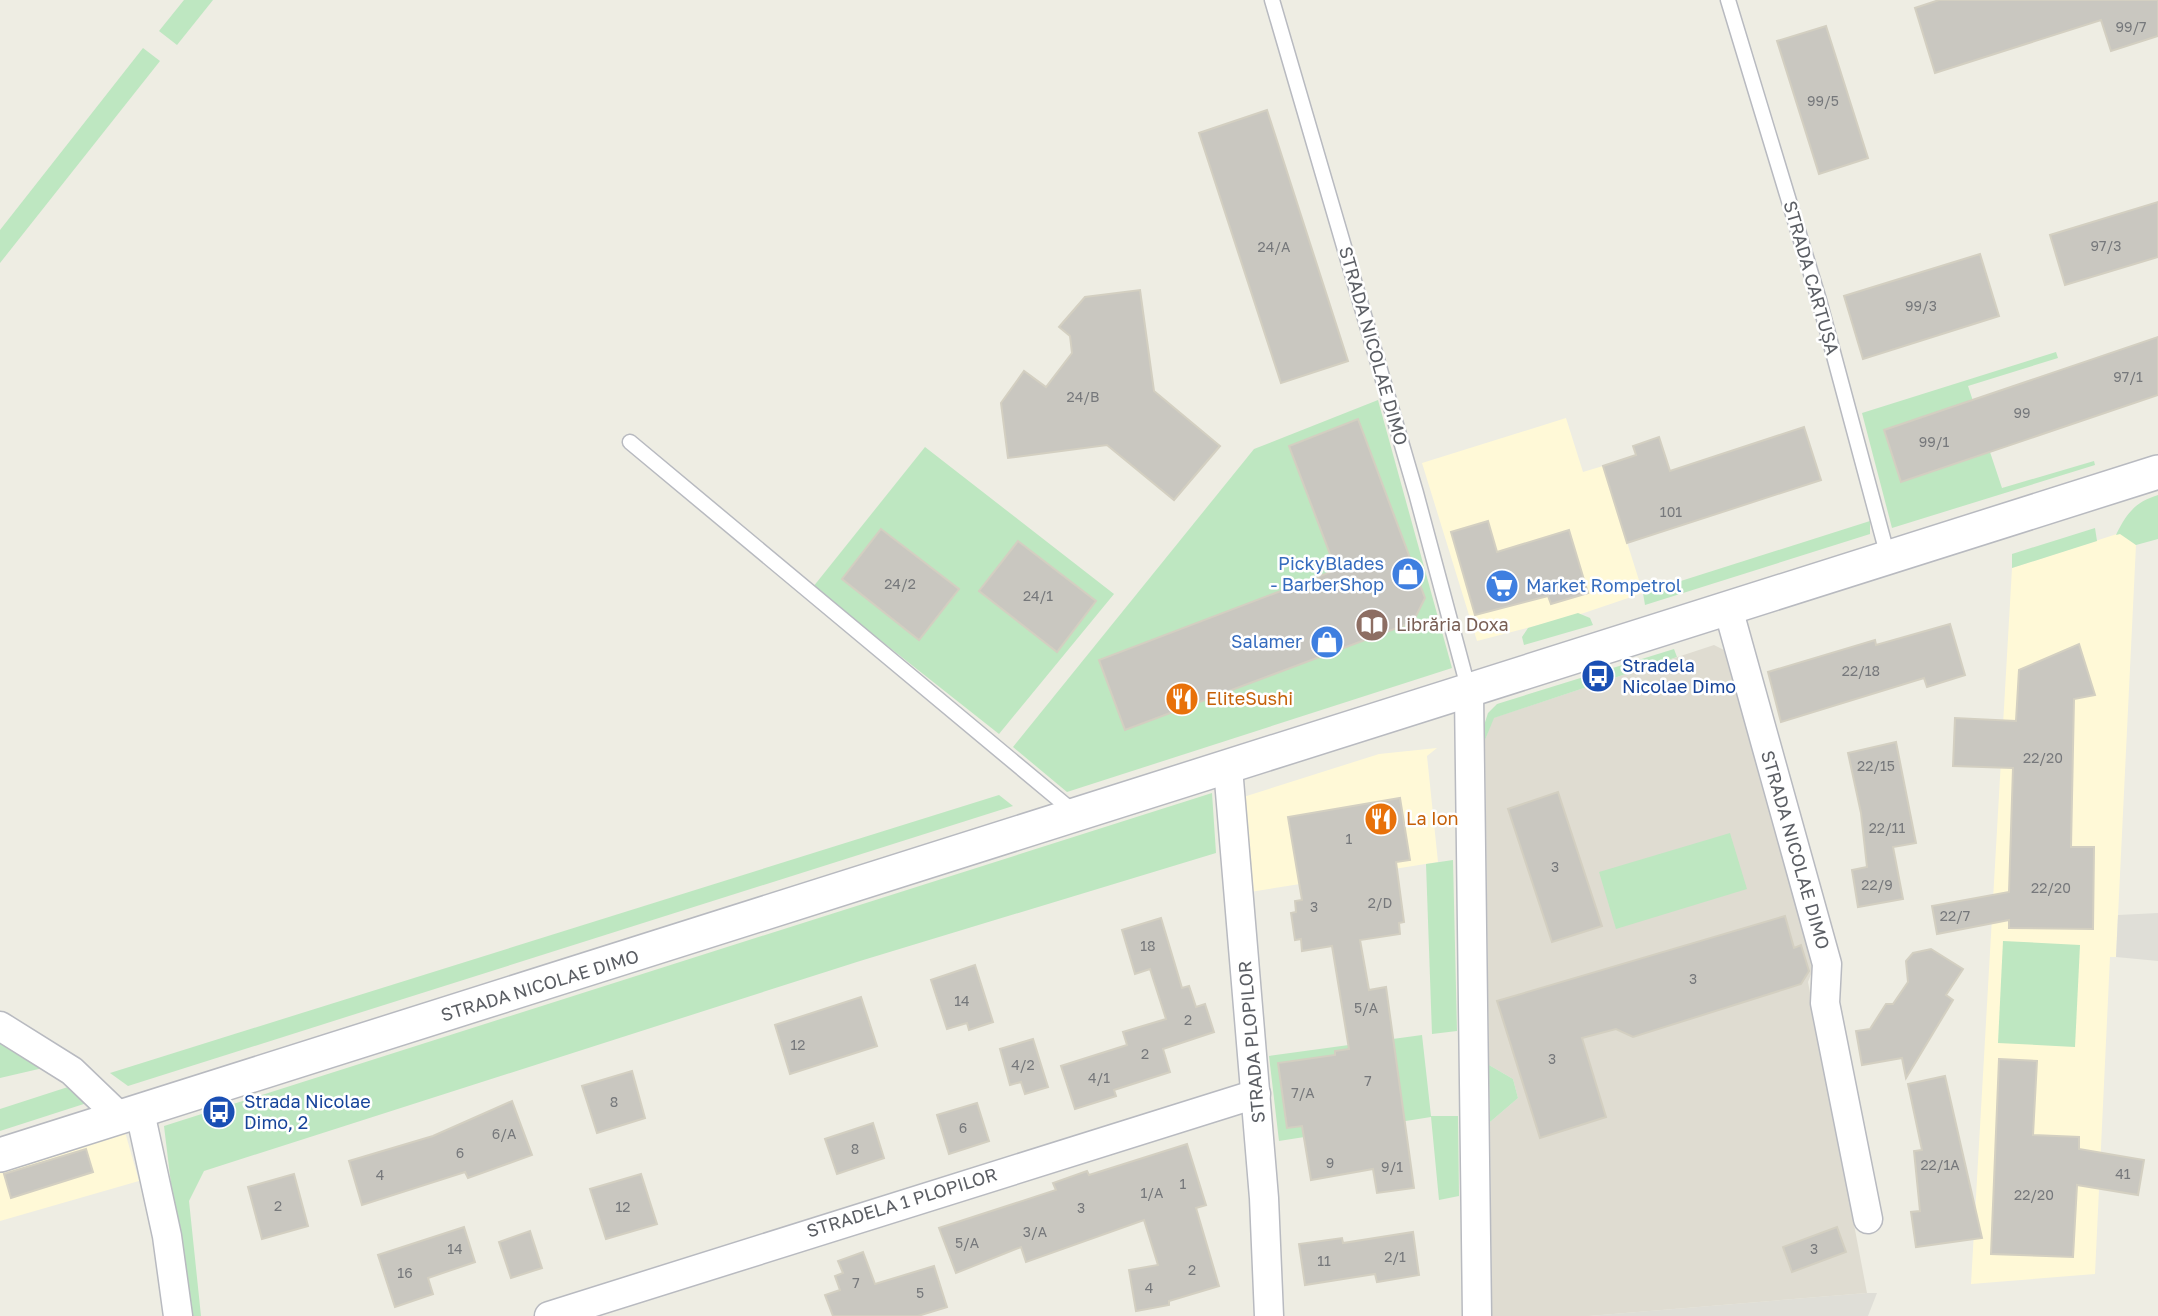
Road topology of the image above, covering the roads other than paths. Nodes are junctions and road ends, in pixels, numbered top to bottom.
1 (1272, 0) edge
2 (1728, 0) edge
3 (630, 442) dead end
4 (2158, 472) edge
5 (1889, 558) junction
6 (1728, 608) junction
7 (1469, 693) junction
8 (1228, 768) junction
9 (1079, 816) junction
10 (0, 1026) edge
11 (1256, 1094) junction
12 (130, 1115) junction
13 (0, 1155) edge
14 (1868, 1219) dead end
15 (178, 1316) edge
16 (549, 1316) edge
17 (1269, 1316) edge
18 (1477, 1316) edge

1 - 7 lane, STRADA NICOLAE DIMO
2 - 5 lane, STRADA CARTUȘA
3 - 9 lane
4 - 5 street, STRADA NICOLAE DIMO
5 - 6 street, STRADA NICOLAE DIMO
6 - 7 street, STRADA NICOLAE DIMO
6 - 14 street, STRADA NICOLAE DIMO
7 - 8 street, STRADA NICOLAE DIMO
7 - 18 street
8 - 9 street, STRADA NICOLAE DIMO
8 - 11 street, STRADA PLOPILOR
9 - 12 street, STRADA NICOLAE DIMO
10 - 12 street
11 - 16 street, STRADELA 1 PLOPILOR
11 - 17 street, STRADA PLOPILOR
12 - 13 street, STRADA NICOLAE DIMO
12 - 15 street

